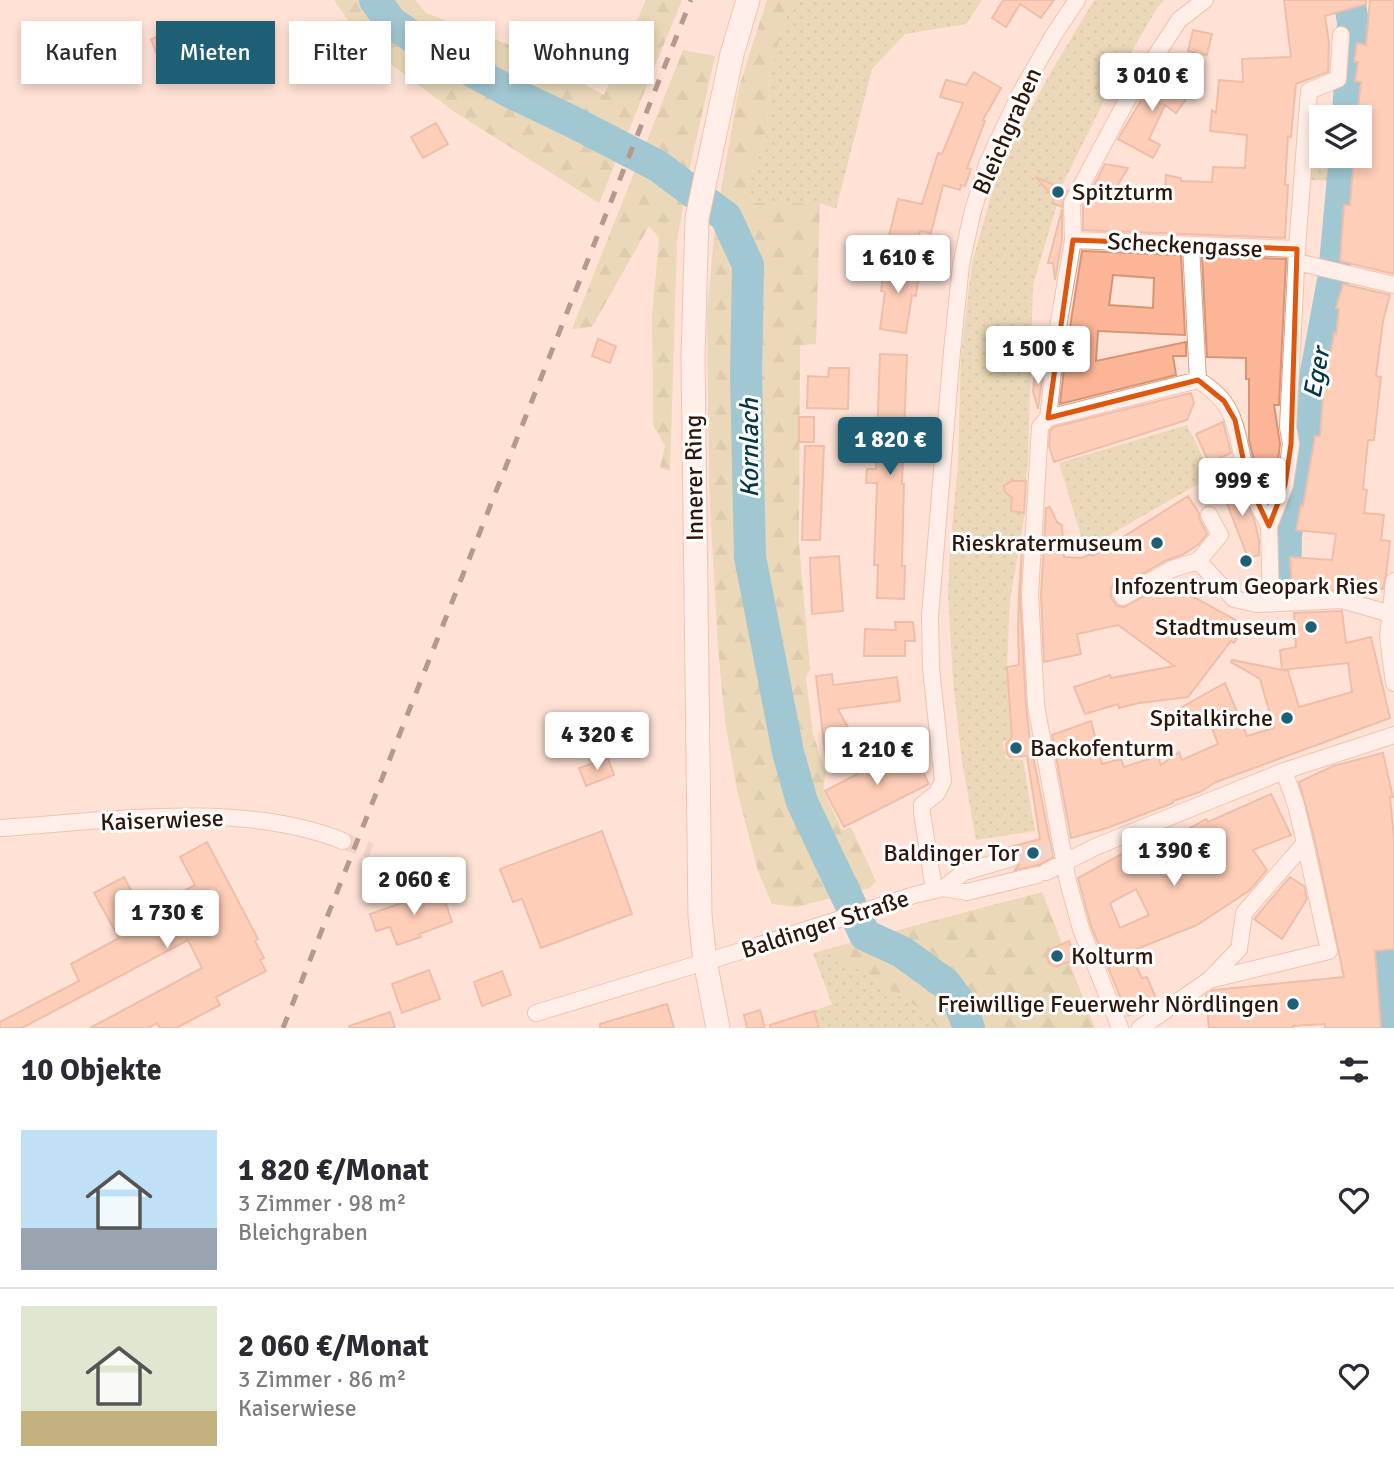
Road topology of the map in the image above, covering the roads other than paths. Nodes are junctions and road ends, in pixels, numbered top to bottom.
1 (748, 0) edge
2 (1077, 0) edge
3 (1205, 0) edge
4 (1341, 35) dead end
5 (1073, 240) junction
6 (1191, 246) junction
7 (1297, 255) junction
8 (1394, 285) edge
9 (1198, 380) junction
10 (1048, 418) junction
11 (1209, 514) dead end
12 (1269, 526) junction
13 (1198, 562) junction
14 (1394, 581) edge
15 (1120, 592) dead end
16 (1271, 604) junction
17 (1391, 614) junction
18 (1394, 683) edge
19 (1394, 735) edge
20 (1284, 771) junction
21 (0, 828) edge
22 (343, 841) tunnel mouth
23 (1305, 843) junction
24 (1058, 846) junction
25 (1095, 847) junction
26 (1012, 858) tunnel mouth
27 (1065, 864) junction
28 (939, 889) junction
29 (705, 961) junction
30 (1209, 979) junction
31 (536, 1013) dead end
32 (718, 1028) edge
33 (1120, 1028) edge
34 (1140, 1028) edge

1 - 29 main road, Innerer Ring
2 - 28 street, Bleichgraben
3 - 5 street
4 - 7 street
5 - 6 street, Scheckengasse
5 - 10 street
6 - 7 street, Scheckengasse
6 - 9 street
7 - 8 street, Scheckengasse
7 - 12 street
9 - 10 street
9 - 12 street
10 - 24 street
11 - 13 street
12 - 16 street
13 - 15 street
13 - 16 street
14 - 17 street
16 - 17 street
17 - 18 street
19 - 20 street, Baldinger Straße
20 - 23 street
20 - 25 street, Baldinger Straße
21 - 22 street, Kaiserwiese
23 - 30 street
23 - 30 street
24 - 25 street, Baldinger Straße
24 - 27 street
25 - 27 street, Baldinger Straße
26 - 28 street, Baldinger Straße
27 - 28 street, Baldinger Straße
27 - 33 street
28 - 29 street, Baldinger Straße
29 - 31 street, Baldinger Straße
29 - 32 main road, Innerer Ring
30 - 34 street

